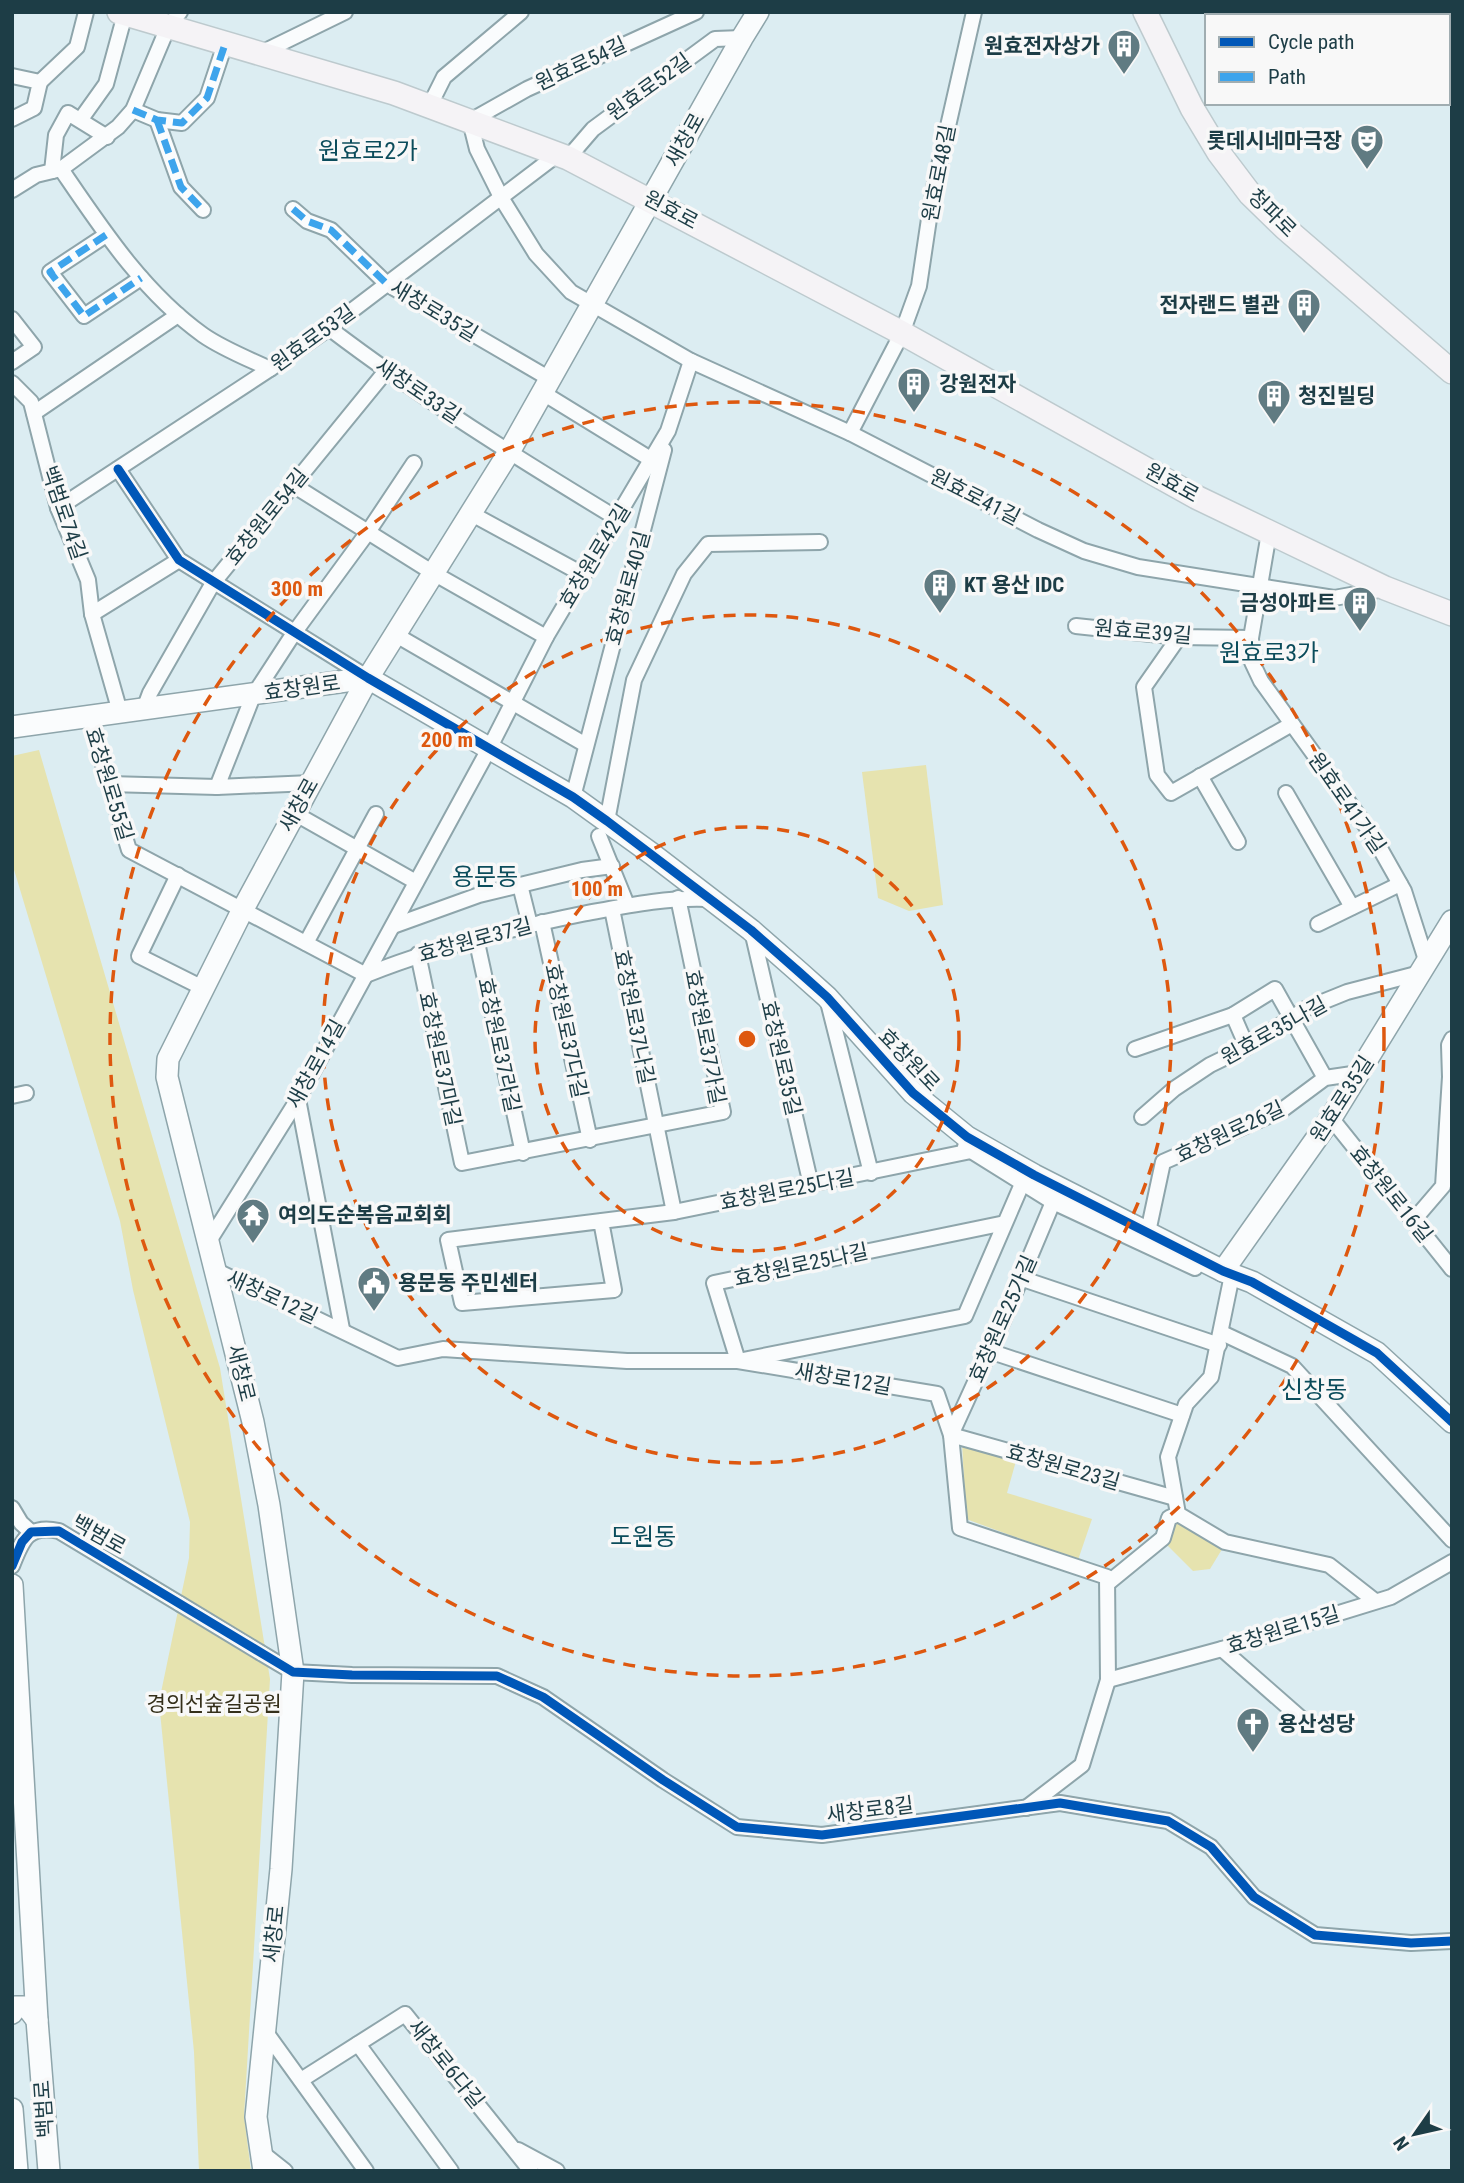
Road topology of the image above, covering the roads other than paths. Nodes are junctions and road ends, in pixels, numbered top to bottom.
1 (86, 12) edge
2 (345, 12) edge
3 (521, 12) edge
4 (696, 12) edge
5 (758, 12) edge
6 (974, 12) edge
7 (1145, 12) edge
8 (122, 13) edge
9 (174, 20) edge
10 (742, 38) junction
11 (225, 44) junction
12 (259, 54) junction
13 (12, 76) edge
14 (40, 82) junction
15 (430, 106) junction
16 (133, 110) junction
17 (12, 119) edge
18 (80, 119) junction
19 (157, 120) junction
20 (470, 121) junction
21 (107, 137) junction
22 (563, 156) junction
23 (57, 170) junction
24 (12, 190) edge
25 (502, 199) junction
26 (651, 200) junction
27 (293, 209) dead end
28 (203, 210) dead end
29 (106, 235) junction
30 (141, 278) junction
31 (387, 284) junction
32 (592, 305) junction
33 (178, 315) junction
34 (12, 319) edge
35 (329, 328) junction
36 (902, 332) junction
37 (691, 361) junction
38 (12, 362) edge
39 (270, 369) junction
40 (386, 371) junction
41 (1452, 372) edge
42 (12, 383) edge
43 (546, 386) junction
44 (34, 413) junction
45 (668, 431) junction
46 (850, 433) junction
47 (509, 452) junction
48 (652, 460) junction
49 (414, 463) dead end
50 (118, 469) junction
51 (293, 485) junction
52 (58, 508) junction
53 (472, 514) junction
54 (618, 519) junction
55 (368, 532) junction
56 (1269, 533) junction
57 (820, 542) dead end
58 (179, 560) junction
59 (435, 574) junction
60 (584, 575) junction
61 (213, 583) junction
62 (1258, 587) junction
63 (1385, 588) junction
64 (92, 614) junction
65 (1452, 614) edge
66 (1076, 626) dead end
67 (294, 633) junction
68 (396, 635) junction
69 (546, 637) junction
70 (1180, 637) junction
71 (1251, 638) junction
72 (368, 678) junction
73 (253, 696) junction
74 (513, 703) junction
75 (144, 709) junction
76 (120, 712) junction
77 (88, 715) junction
78 (1292, 724) junction
79 (12, 727) edge
80 (586, 745) junction
81 (490, 747) junction
82 (1200, 776) junction
83 (311, 783) junction
84 (108, 784) junction
85 (217, 787) junction
86 (1286, 793) dead end
87 (573, 797) junction
88 (294, 813) junction
89 (376, 814) dead end
90 (603, 828) junction
91 (1238, 842) dead end
92 (357, 849) junction
93 (612, 866) junction
94 (178, 875) junction
95 (416, 883) junction
96 (1400, 884) junction
97 (520, 885) junction
98 (678, 898) junction
99 (711, 899) junction
100 (627, 905) junction
101 (1352, 907) junction
102 (243, 909) junction
103 (612, 909) junction
104 (1452, 922) edge
105 (536, 924) junction
106 (1318, 924) dead end
107 (393, 926) junction
108 (751, 930) junction
109 (476, 938) junction
110 (306, 943) junction
111 (418, 954) junction
112 (1423, 968) junction
113 (366, 975) junction
114 (203, 988) junction
115 (827, 998) junction
116 (1233, 1015) junction
117 (1291, 1017) junction
118 (1452, 1039) edge
119 (1247, 1047) junction
120 (1135, 1049) dead end
121 (1359, 1073) junction
122 (1325, 1078) junction
123 (913, 1093) junction
124 (298, 1099) junction
125 (1142, 1117) dead end
126 (1331, 1118) junction
127 (656, 1126) junction
128 (590, 1140) junction
129 (971, 1151) junction
130 (523, 1153) junction
131 (871, 1173) junction
132 (1022, 1184) junction
133 (811, 1185) junction
134 (1054, 1202) junction
135 (674, 1212) junction
136 (601, 1221) junction
137 (1413, 1221) junction
138 (1005, 1223) junction
139 (1148, 1232) junction
140 (209, 1241) junction
141 (1452, 1269) edge
142 (217, 1271) junction
143 (1228, 1273) junction
144 (1020, 1278) junction
145 (342, 1329) junction
146 (1220, 1339) junction
147 (989, 1351) junction
148 (738, 1361) junction
149 (1182, 1415) junction
150 (1452, 1422) edge
151 (951, 1435) junction
152 (1175, 1498) junction
153 (12, 1508) edge
154 (1178, 1514) junction
155 (31, 1532) junction
156 (1452, 1541) edge
157 (1452, 1562) edge
158 (12, 1566) edge
159 (1108, 1583) junction
160 (12, 1585) edge
161 (1375, 1601) junction
162 (1222, 1649) junction
163 (293, 1672) junction
164 (1108, 1680) junction
165 (1304, 1721) dead end
166 (1026, 1808) junction
167 (1452, 1941) edge
168 (12, 2012) edge
169 (37, 2020) junction
170 (265, 2031) junction
171 (358, 2044) junction
172 (301, 2080) junction
173 (12, 2109) edge
174 (511, 2146) junction
175 (263, 2161) edge
176 (17, 2171) edge
177 (49, 2171) edge
178 (285, 2171) edge
179 (366, 2171) edge
180 (451, 2171) edge
181 (531, 2171) edge
182 (557, 2171) edge

1 - 14 street
2 - 12 street
3 - 15 street
4 - 20 street, 원효로54길
5 - 10 main road, 새창로
6 - 36 street, 원효로48길
7 - 41 main road, 청파로
8 - 9 main road, 원효로
8 - 18 street, 원효로
9 - 11 main road, 원효로
9 - 16 street
10 - 22 street, 원효로52길
10 - 26 main road, 새창로
11 - 12 main road, 원효로
11 - 19 street
12 - 15 main road, 원효로
13 - 14 street
14 - 17 street
15 - 20 main road, 원효로
16 - 19 street
16 - 21 street
18 - 21 street
18 - 23 street, 원효로
19 - 28 street
20 - 22 main road, 원효로
20 - 25 street
21 - 23 street
22 - 25 street, 원효로53길
22 - 26 main road, 원효로
23 - 24 street
23 - 29 street
25 - 31 street, 원효로53길
25 - 32 street
26 - 32 main road, 새창로
26 - 36 main road, 원효로
27 - 31 street, 새창로35길
29 - 30 street
29 - 30 street
30 - 33 street
31 - 35 street, 원효로53길
31 - 43 street, 새창로35길
32 - 37 street, 원효로41길
32 - 43 main road, 새창로
33 - 39 street
33 - 44 street
34 - 38 street
35 - 39 street, 원효로53길
35 - 40 street, 새창로33길
36 - 46 street
36 - 56 main road, 원효로
37 - 45 street, 효창원로42길
37 - 46 street, 원효로41길
39 - 50 street, 원효로53길
40 - 47 street, 새창로33길
40 - 51 street, 효창원로54길
42 - 44 street, 백범로74길
43 - 47 main road, 새창로
43 - 48 street
44 - 52 street, 백범로74길
45 - 48 street, 효창원로42길
45 - 80 street, 효창원로40길
46 - 62 street, 원효로41길
47 - 53 main road, 새창로
47 - 54 street
48 - 54 street, 효창원로42길
49 - 55 street
50 - 52 street, 원효로53길
50 - 58 street
51 - 55 street
51 - 61 street, 효창원로54길
52 - 64 street, 백범로74길
53 - 59 main road, 새창로
53 - 60 street
54 - 60 street, 효창원로42길
55 - 59 street
55 - 67 street
56 - 62 street, 원효로41가길
56 - 63 main road, 원효로
57 - 90 street
58 - 61 street
58 - 64 street
59 - 68 main road, 새창로
59 - 69 street
60 - 69 street, 효창원로42길
61 - 67 street
61 - 75 street, 효창원로54길
62 - 63 street, 원효로41길
62 - 71 street, 원효로41가길
63 - 65 main road, 원효로
64 - 76 street, 백범로74길
66 - 70 street, 원효로39길
67 - 72 street
67 - 73 street
68 - 72 main road, 새창로
68 - 74 street
69 - 74 street, 효창원로42길
70 - 71 street, 원효로39길
70 - 82 street
71 - 78 street, 원효로41가길
72 - 73 main road, 효창원로
72 - 81 main road, 효창원로
72 - 83 main road, 새창로
73 - 75 main road, 효창원로
73 - 85 street
74 - 80 street
74 - 81 street, 효창원로42길
75 - 76 main road, 효창원로
76 - 77 main road, 효창원로
77 - 79 main road, 효창원로
77 - 84 street, 효창원로55길
78 - 82 street
78 - 96 street, 원효로41가길
80 - 87 street, 효창원로40길
81 - 87 main road, 효창원로
81 - 95 street, 새창로14길
82 - 91 street
83 - 85 street
83 - 88 main road, 새창로
84 - 85 street
84 - 94 street, 효창원로55길
86 - 101 street, 원효로41가길
87 - 90 main road, 효창원로
88 - 92 street
88 - 102 main road, 새창로
89 - 92 street
90 - 93 street
90 - 99 main road, 효창원로
92 - 95 street
92 - 110 street
93 - 97 street
93 - 100 street
94 - 102 street, 효창원로55길
94 - 114 street
95 - 107 street, 새창로14길
96 - 101 street
96 - 112 street, 원효로41가길
97 - 105 street, 효창원로37다길
97 - 107 street
98 - 99 street, 효창원로37길
98 - 100 street, 효창원로37길
98 - 127 street, 효창원로37가길
99 - 108 main road, 효창원로
100 - 103 street, 효창원로37길
101 - 106 street
102 - 110 street, 효창원로55길
102 - 114 main road, 새창로
103 - 105 street, 효창원로37길
103 - 127 street, 효창원로37나길
104 - 112 main road, 원효로35길
105 - 109 street, 효창원로37길
105 - 128 street, 효창원로37다길
107 - 113 street, 새창로14길
108 - 115 main road, 효창원로
108 - 133 street, 효창원로35길
109 - 111 street, 효창원로37길
109 - 130 street, 효창원로37라길
110 - 113 street, 효창원로55길
111 - 113 street, 효창원로37길
111 - 130 street, 효창원로37마길
112 - 117 street, 원효로35나길
112 - 121 main road, 원효로35길
113 - 124 street, 새창로14길
114 - 140 main road, 새창로
115 - 123 main road, 효창원로
115 - 131 street
116 - 117 street
116 - 119 street
116 - 120 street
117 - 119 street, 원효로35나길
117 - 122 street
118 - 137 street
119 - 125 street, 원효로35나길
121 - 122 street, 효창원로26길
121 - 126 main road, 원효로35길
122 - 139 street, 효창원로26길
123 - 129 street
123 - 139 main road, 효창원로
124 - 140 street, 새창로14길
124 - 145 street
126 - 137 street, 효창원로16길
126 - 143 main road, 원효로35길
127 - 128 street
127 - 135 street, 효창원로37나길
128 - 130 street
129 - 131 street, 효창원로25다길
129 - 132 street
131 - 133 street, 효창원로25다길
132 - 134 street
132 - 138 street
133 - 135 street, 효창원로25다길
134 - 143 street
134 - 144 street, 효창원로25가길
135 - 136 street, 효창원로25다길
136 - 136 street, 효창원로25다길
137 - 141 street, 효창원로16길
138 - 148 street
138 - 148 street, 효창원로25나길
139 - 143 main road, 효창원로
140 - 142 main road, 새창로
142 - 145 street, 새창로12길
142 - 163 main road, 새창로
143 - 146 street
143 - 150 main road, 효창원로
144 - 146 street
144 - 147 street, 효창원로25가길
145 - 148 street, 새창로12길
146 - 149 street
146 - 156 street
147 - 149 street
147 - 151 street, 효창원로25가길
148 - 151 street, 새창로12길
149 - 152 street
151 - 152 street, 효창원로23길
151 - 159 street, 새창로12길
152 - 154 street
153 - 155 street
154 - 159 street
154 - 161 street
155 - 158 street
155 - 163 street, 백범로, bridge
157 - 161 street, 효창원로15길
159 - 164 street
160 - 169 main road, 백범로
161 - 162 street, 효창원로15길
162 - 164 street, 효창원로15길
162 - 165 street
163 - 166 street, 새창로8길
163 - 170 main road, 새창로
164 - 166 street
166 - 167 street, 새창로8길
168 - 169 main road
169 - 177 main road, 백범로
170 - 172 street
170 - 175 main road, 새창로
171 - 172 street, 새창로6다길
171 - 174 street, 새창로6다길
171 - 180 street
172 - 179 street
173 - 176 main road, 백범로
174 - 181 street, 새창로6다길
174 - 182 street, 새창로6다길
175 - 178 street

